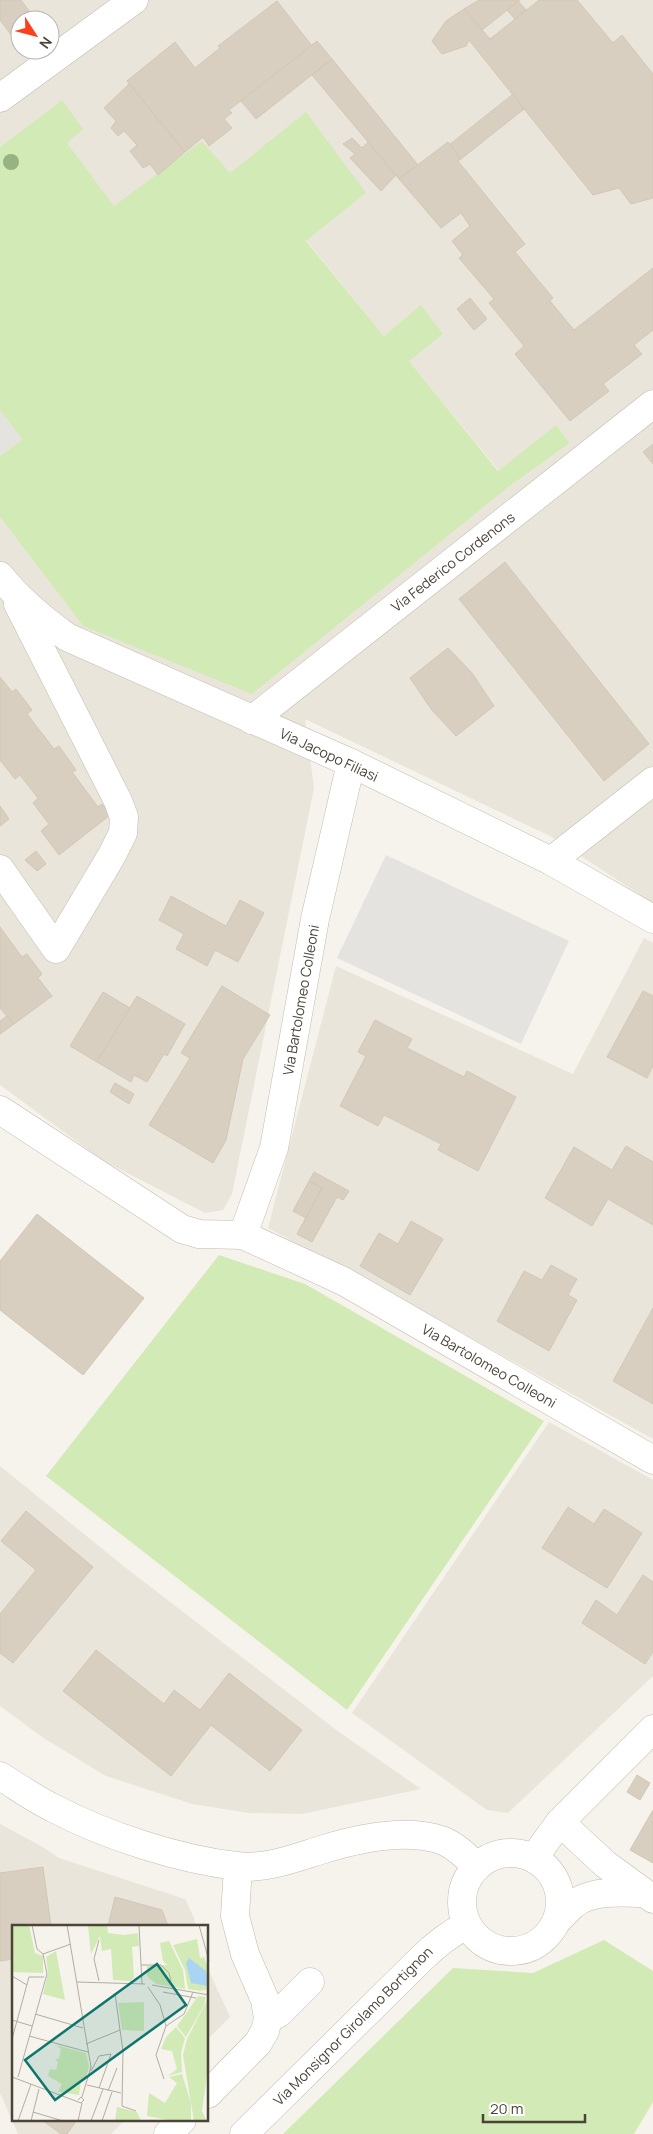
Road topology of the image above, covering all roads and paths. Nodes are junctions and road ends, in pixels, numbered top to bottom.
1 (134, 0) edge
2 (0, 98) edge
3 (653, 404) edge
4 (5, 582) edge
5 (252, 720) junction
6 (351, 763) junction
7 (653, 780) edge
8 (551, 861) junction
9 (0, 869) edge
10 (653, 919) edge
11 (0, 1110) edge
12 (243, 1235) junction
13 (653, 1460) edge
14 (653, 1729) edge
15 (0, 1776) edge
16 (560, 1822) junction
17 (535, 1859) junction
18 (238, 1866) junction
19 (477, 1867) junction
20 (648, 1896) edge
21 (556, 1922) junction
22 (467, 1925) junction
23 (310, 1982) dead end
24 (268, 2019) junction
25 (209, 2093) edge
26 (180, 2122) edge
27 (168, 2134) edge
28 (244, 2134) edge

1 - 2 street
3 - 5 street, Via Federico Cordenons
4 - 5 street, Via Jacopo Filiasi
4 - 9 street, Via Jacopo Filiasi
5 - 6 street, Via Jacopo Filiasi
6 - 8 street, Via Jacopo Filiasi
6 - 12 street, Via Bartolomeo Colleoni
7 - 8 street
8 - 10 street, Via Jacopo Filiasi
11 - 12 street, Via Bartolomeo Colleoni
12 - 13 street, Via Bartolomeo Colleoni
14 - 16 street
15 - 18 street
16 - 17 street
16 - 20 street
17 - 19 street
17 - 21 street
18 - 19 street
18 - 24 street
19 - 22 street
20 - 21 street
21 - 22 street
22 - 28 street, Via Monsignor Girolamo Bortignon
23 - 24 street
24 - 25 street
26 - 27 street

